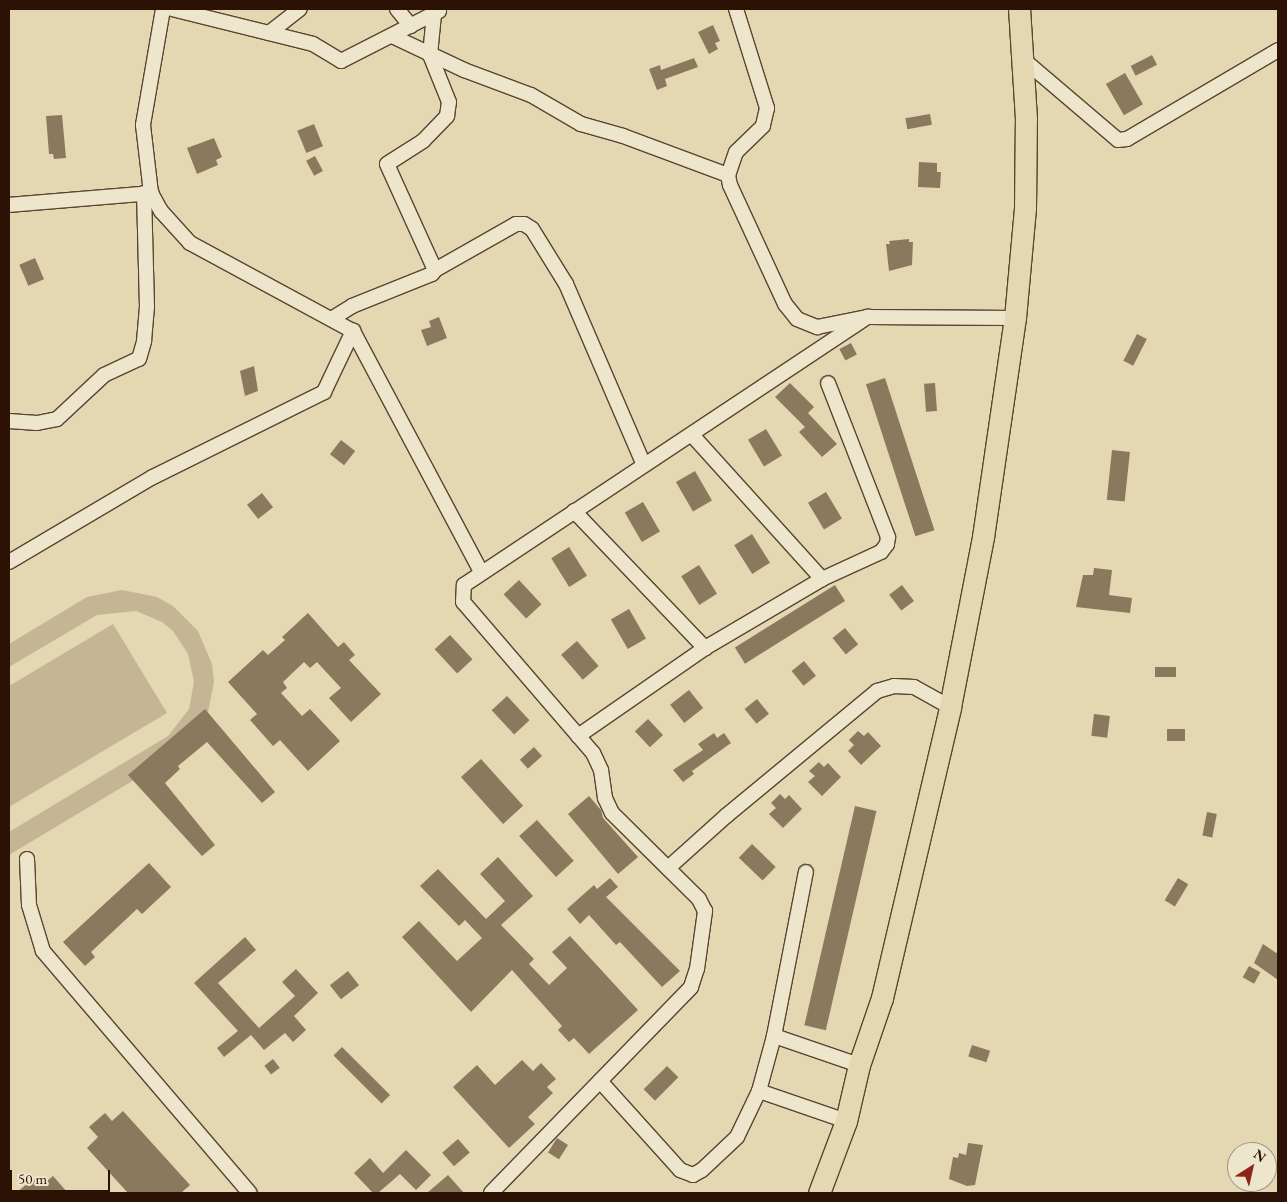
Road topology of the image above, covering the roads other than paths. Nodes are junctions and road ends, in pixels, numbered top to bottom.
1 (163, 9) edge
2 (172, 9) edge
3 (300, 9) edge
4 (397, 9) edge
5 (736, 9) edge
6 (1019, 9) edge
7 (438, 11) edge
8 (411, 26) junction
9 (269, 33) junction
10 (392, 36) junction
11 (1278, 50) edge
12 (430, 55) junction
13 (1024, 60) junction
14 (728, 174) junction
15 (148, 193) junction
16 (9, 205) edge
17 (435, 270) junction
18 (868, 317) junction
19 (333, 318) junction
20 (1015, 318) junction
21 (353, 331) junction
22 (828, 383) dead end
23 (9, 421) edge
24 (692, 434) junction
25 (644, 465) junction
26 (574, 511) junction
27 (9, 562) edge
28 (481, 572) junction
29 (822, 579) junction
30 (705, 648) junction
31 (950, 707) junction
32 (578, 736) junction
33 (27, 859) dead end
34 (668, 868) junction
35 (806, 872) dead end
36 (774, 1036) junction
37 (859, 1065) junction
38 (600, 1081) junction
39 (759, 1091) junction
40 (846, 1121) junction
41 (250, 1193) edge
42 (491, 1193) edge
43 (819, 1193) edge

1 - 15 street
2 - 9 street
3 - 9 street
4 - 8 street
5 - 14 street
6 - 13 main road
7 - 8 street
7 - 12 street
8 - 10 street
9 - 10 street
10 - 12 street
11 - 13 street
12 - 14 street
12 - 17 street
13 - 20 main road
14 - 18 street
15 - 16 street
15 - 19 street
15 - 23 street
17 - 19 street
17 - 25 street
18 - 20 street
18 - 24 street
19 - 21 street
20 - 31 main road
21 - 27 street
21 - 28 street
22 - 29 street
24 - 25 street
24 - 29 street
25 - 26 street
26 - 28 street
26 - 30 street
28 - 32 street
29 - 30 street
30 - 32 street
31 - 34 street
31 - 37 main road
32 - 34 street
33 - 41 street
34 - 38 street
35 - 36 street
36 - 37 street
36 - 39 street
37 - 40 main road
38 - 39 street
38 - 42 street
39 - 40 street
40 - 43 main road

